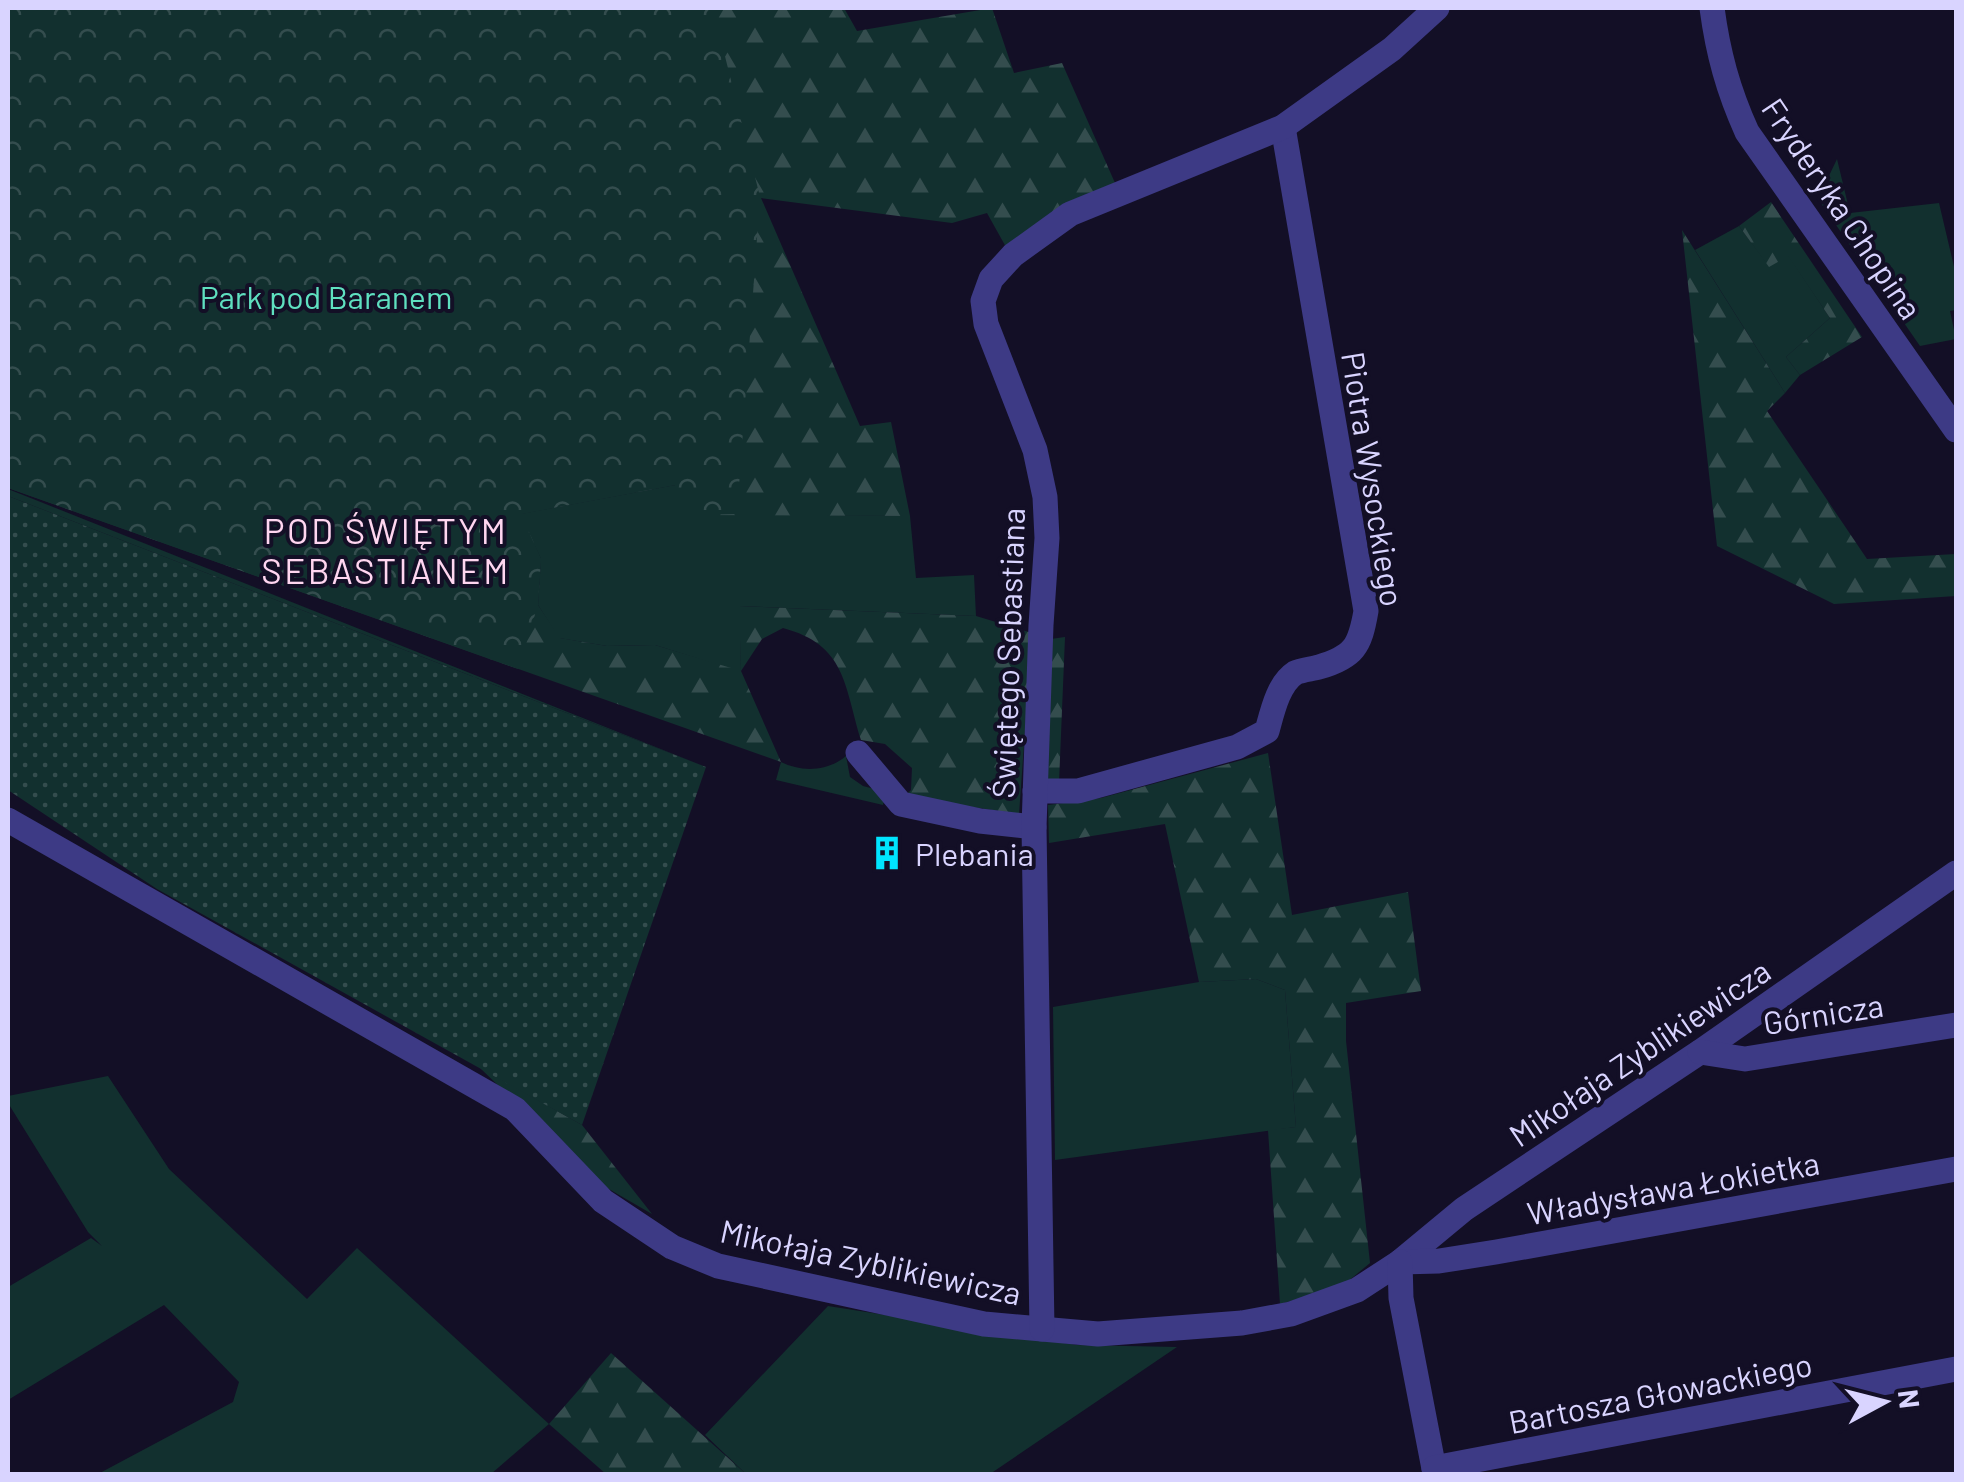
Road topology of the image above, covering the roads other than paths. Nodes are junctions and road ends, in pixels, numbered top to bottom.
1 (1438, 8) edge
2 (1712, 8) edge
3 (1284, 126) junction
4 (1956, 430) edge
5 (858, 753) dead end
6 (1035, 791) junction
7 (8, 820) edge
8 (1034, 827) junction
9 (1956, 873) edge
10 (1956, 1025) edge
11 (1700, 1052) junction
12 (1956, 1169) edge
13 (1400, 1262) junction
14 (1042, 1329) junction
15 (1956, 1369) edge
16 (1435, 1471) edge

1 - 3 street, Świętego Sebastiana
2 - 4 street, Fryderyka Chopina
3 - 6 street, Świętego Sebastiana
3 - 6 street, Piotra Wysockiego
5 - 8 street
6 - 8 street, Świętego Sebastiana
7 - 14 street, Mikołaja Zyblikiewicza
8 - 14 street, Świętego Sebastiana
9 - 11 street, Mikołaja Zyblikiewicza
10 - 11 street, Górnicza
11 - 13 street, Mikołaja Zyblikiewicza
12 - 13 street, Władysława Łokietka
13 - 14 street, Mikołaja Zyblikiewicza
13 - 16 street
15 - 16 street, Bartosza Głowackiego

